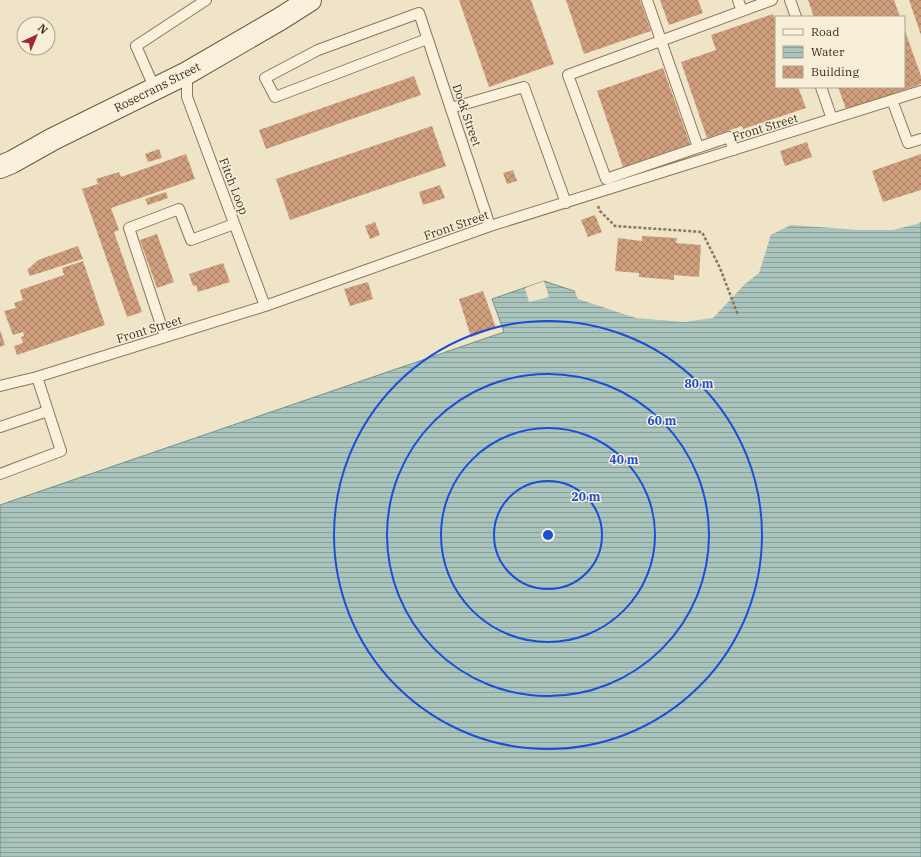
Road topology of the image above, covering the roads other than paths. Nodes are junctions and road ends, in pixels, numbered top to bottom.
1 (206, 0) edge
2 (310, 0) edge
3 (647, 0) edge
4 (738, 0) edge
5 (772, 0) edge
6 (790, 0) edge
7 (742, 11) junction
8 (796, 16) edge
9 (428, 39) junction
10 (661, 41) junction
11 (187, 73) junction
12 (155, 88) junction
13 (821, 88) edge
14 (921, 91) edge
15 (892, 100) junction
16 (451, 108) junction
17 (832, 119) junction
18 (921, 139) edge
19 (698, 147) junction
20 (734, 150) junction
21 (4, 168) edge
22 (566, 203) junction
23 (234, 224) junction
24 (490, 226) junction
25 (265, 306) junction
26 (165, 337) junction
27 (37, 377) junction
28 (0, 386) edge
29 (48, 411) junction
30 (0, 427) edge
31 (0, 474) edge

1 - 12 lane
2 - 11 street, Rosecrans Street
3 - 10 lane
4 - 7 lane
5 - 7 lane
6 - 8 lane
7 - 10 lane
9 - 9 lane, Dock Street
9 - 16 lane, Dock Street
10 - 19 lane
10 - 19 lane
11 - 12 street, Rosecrans Street
11 - 23 lane, Fitch Loop
12 - 21 street, Rosecrans Street
13 - 17 lane
14 - 15 lane, Front Street
15 - 17 lane, Front Street
15 - 18 lane
16 - 22 lane
16 - 24 lane, Dock Street
17 - 20 lane, Front Street
19 - 20 lane
20 - 22 lane, Front Street
22 - 24 lane, Front Street
23 - 25 lane, Fitch Loop
23 - 26 lane
24 - 25 lane, Front Street
25 - 26 lane, Front Street
26 - 27 lane, Front Street
27 - 28 lane, Front Street
27 - 29 lane
29 - 30 lane
29 - 31 lane

